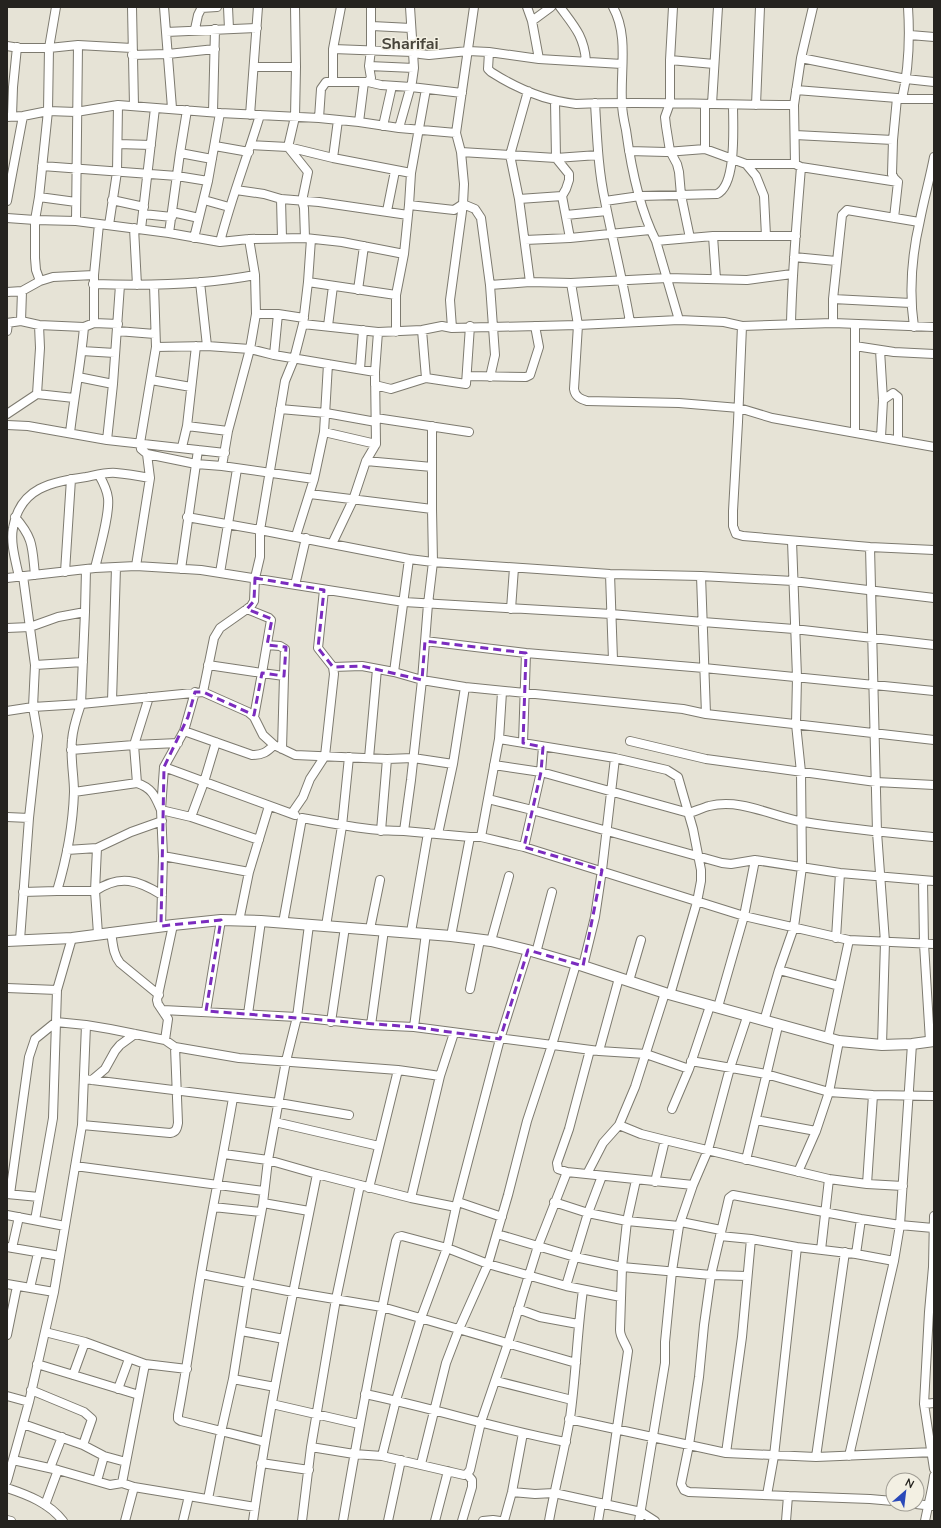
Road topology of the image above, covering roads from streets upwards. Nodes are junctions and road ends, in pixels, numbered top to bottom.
1 (56, 7) edge
2 (132, 7) edge
3 (164, 7) edge
4 (202, 7) edge
5 (217, 7) edge
6 (228, 7) edge
7 (258, 7) edge
8 (295, 7) edge
9 (341, 7) edge
10 (371, 7) edge
11 (410, 7) edge
12 (474, 7) edge
13 (527, 7) edge
14 (551, 7) edge
15 (560, 7) edge
16 (613, 7) edge
17 (673, 7) edge
18 (718, 7) edge
19 (760, 7) edge
20 (813, 7) edge
21 (908, 7) edge
22 (532, 21) junction
23 (372, 26) junction
24 (257, 28) junction
25 (411, 28) junction
26 (195, 29) junction
27 (229, 29) junction
28 (215, 30) junction
29 (166, 32) junction
30 (910, 35) junction
31 (934, 37) edge
32 (78, 45) junction
33 (7, 46) edge
34 (17, 47) junction
35 (49, 48) junction
36 (215, 49) junction
37 (333, 49) junction
38 (371, 50) junction
39 (132, 51) junction
40 (413, 52) junction
41 (468, 52) junction
42 (490, 52) junction
43 (168, 54) junction
44 (539, 58) junction
45 (801, 58) junction
46 (670, 60) junction
47 (586, 61) junction
48 (622, 64) junction
49 (714, 64) junction
50 (369, 66) junction
51 (255, 67) junction
52 (296, 67) junction
53 (414, 68) junction
54 (906, 79) junction
55 (333, 81) junction
56 (366, 82) junction
57 (934, 82) edge
58 (392, 86) junction
59 (10, 87) edge
60 (411, 87) junction
61 (426, 89) junction
62 (796, 90) junction
63 (528, 91) junction
64 (462, 93) junction
65 (900, 98) junction
66 (934, 99) edge
67 (555, 100) junction
68 (622, 103) junction
69 (670, 103) junction
70 (595, 104) junction
71 (709, 104) junction
72 (118, 105) junction
73 (733, 105) junction
74 (756, 105) junction
75 (134, 106) junction
76 (794, 106) junction
77 (155, 108) junction
78 (172, 108) junction
79 (187, 110) junction
80 (48, 111) junction
81 (76, 112) junction
82 (217, 112) junction
83 (250, 115) junction
84 (260, 115) junction
85 (23, 116) junction
86 (10, 117) edge
87 (295, 117) junction
88 (319, 118) junction
89 (338, 120) junction
90 (359, 122) junction
91 (383, 126) junction
92 (399, 128) junction
93 (418, 130) junction
94 (456, 133) junction
95 (794, 135) junction
96 (893, 140) junction
97 (118, 144) junction
98 (151, 145) junction
99 (215, 146) junction
100 (288, 147) junction
101 (250, 148) junction
102 (705, 149) junction
103 (629, 151) junction
104 (670, 151) junction
105 (461, 152) junction
106 (180, 153) junction
107 (510, 155) junction
108 (598, 155) junction
109 (934, 157) edge
110 (333, 158) junction
111 (556, 158) junction
112 (733, 159) junction
113 (212, 160) junction
114 (746, 164) junction
115 (798, 165) junction
116 (42, 166) junction
117 (77, 169) junction
118 (395, 171) junction
119 (117, 172) junction
120 (411, 173) junction
121 (148, 175) junction
122 (177, 176) junction
123 (208, 181) junction
124 (898, 182) junction
125 (236, 190) junction
126 (681, 195) junction
127 (562, 196) junction
128 (640, 196) junction
129 (39, 197) junction
130 (925, 197) junction
131 (281, 199) junction
132 (519, 199) junction
133 (934, 199) edge
134 (112, 200) junction
135 (204, 200) junction
136 (7, 201) edge
137 (302, 201) junction
138 (605, 201) junction
139 (76, 202) junction
140 (463, 204) junction
141 (410, 205) junction
142 (229, 207) junction
143 (144, 211) junction
144 (387, 211) junction
145 (607, 211) junction
146 (172, 214) junction
147 (408, 215) junction
148 (566, 215) junction
149 (7, 218) edge
150 (199, 218) junction
151 (894, 218) junction
152 (35, 220) junction
153 (76, 221) junction
154 (919, 222) junction
155 (98, 224) junction
156 (109, 225) junction
157 (138, 229) junction
158 (650, 230) junction
159 (170, 232) junction
160 (612, 233) junction
161 (713, 236) junction
162 (766, 236) junction
163 (796, 236) junction
164 (194, 238) junction
165 (282, 238) junction
166 (308, 238) junction
167 (570, 238) junction
168 (690, 238) junction
169 (248, 239) junction
170 (525, 240) junction
171 (656, 241) junction
172 (220, 242) junction
173 (364, 246) junction
174 (404, 254) junction
175 (794, 257) junction
176 (836, 261) junction
177 (94, 274) junction
178 (792, 274) junction
179 (255, 275) junction
180 (667, 278) junction
181 (716, 279) junction
182 (40, 281) junction
183 (622, 281) junction
184 (200, 282) junction
185 (308, 282) junction
186 (530, 282) junction
187 (571, 283) junction
188 (93, 284) junction
189 (120, 285) junction
190 (137, 285) junction
191 (154, 285) junction
192 (490, 285) junction
193 (333, 286) junction
194 (358, 290) junction
195 (22, 291) junction
196 (7, 292) edge
197 (396, 294) junction
198 (833, 299) junction
199 (911, 303) junction
200 (256, 314) junction
201 (278, 314) junction
202 (679, 320) junction
203 (22, 321) junction
204 (304, 321) junction
205 (630, 322) junction
206 (94, 323) junction
207 (832, 323) junction
208 (791, 324) junction
209 (855, 324) junction
210 (39, 325) junction
211 (578, 325) junction
212 (7, 326) edge
213 (328, 326) junction
214 (470, 326) junction
215 (493, 326) junction
216 (535, 326) junction
217 (742, 326) junction
218 (84, 327) junction
219 (914, 327) junction
220 (934, 327) edge
221 (117, 328) junction
222 (452, 328) junction
223 (363, 330) junction
224 (422, 330) junction
225 (378, 332) junction
226 (396, 332) junction
227 (155, 334) junction
228 (196, 346) junction
229 (207, 346) junction
230 (855, 346) junction
231 (156, 347) junction
232 (250, 349) junction
233 (880, 350) junction
234 (82, 351) junction
235 (116, 353) junction
236 (934, 354) edge
237 (274, 355) junction
238 (294, 359) junction
239 (328, 364) junction
240 (360, 369) junction
241 (375, 372) junction
242 (466, 376) junction
243 (78, 377) junction
244 (490, 377) junction
245 (426, 378) junction
246 (151, 380) junction
247 (113, 384) junction
248 (191, 387) junction
249 (38, 394) junction
250 (74, 398) junction
251 (883, 400) junction
252 (739, 408) junction
253 (280, 409) junction
254 (326, 413) junction
255 (7, 414) edge
256 (376, 420) junction
257 (7, 425) edge
258 (187, 426) junction
259 (432, 426) junction
260 (228, 431) junction
261 (70, 432) junction
262 (324, 432) junction
263 (469, 432) dead end
264 (855, 432) junction
265 (881, 437) junction
266 (106, 440) junction
267 (898, 440) junction
268 (140, 443) junction
269 (376, 444) junction
270 (182, 447) junction
271 (934, 447) edge
272 (198, 450) junction
273 (224, 453) junction
274 (147, 454) junction
275 (366, 461) junction
276 (196, 464) junction
277 (222, 466) junction
278 (432, 467) junction
279 (237, 469) junction
280 (115, 472) junction
281 (270, 474) junction
282 (99, 475) junction
283 (150, 478) junction
284 (71, 479) junction
285 (314, 479) junction
286 (106, 488) junction
287 (310, 494) junction
288 (353, 500) junction
289 (432, 509) junction
290 (15, 517) junction
291 (187, 517) junction
292 (228, 524) junction
293 (260, 530) junction
294 (296, 536) junction
295 (306, 538) junction
296 (10, 541) edge
297 (792, 541) junction
298 (332, 544) junction
299 (870, 547) junction
300 (934, 550) edge
301 (409, 559) junction
302 (433, 562) junction
303 (136, 566) junction
304 (116, 567) junction
305 (95, 568) junction
306 (514, 568) junction
307 (181, 569) junction
308 (86, 570) junction
309 (66, 572) junction
310 (220, 573) junction
311 (610, 574) junction
312 (35, 575) junction
313 (21, 576) junction
314 (701, 576) junction
315 (7, 578) edge
316 (255, 578) junction
317 (793, 581) junction
318 (295, 585) junction
319 (324, 590) junction
320 (871, 592) junction
321 (934, 598) edge
322 (404, 602) junction
323 (428, 604) junction
324 (247, 609) junction
325 (511, 609) junction
326 (85, 612) junction
327 (611, 614) junction
328 (702, 622) junction
329 (30, 627) junction
330 (7, 628) edge
331 (794, 629) junction
332 (872, 638) junction
333 (425, 641) junction
334 (267, 645) junction
335 (934, 645) edge
336 (526, 653) junction
337 (613, 660) junction
338 (83, 662) junction
339 (35, 665) junction
340 (208, 665) junction
341 (333, 667) junction
342 (704, 668) junction
343 (377, 669) junction
344 (394, 672) junction
345 (262, 673) junction
346 (284, 676) junction
347 (797, 677) junction
348 (422, 680) junction
349 (873, 685) junction
350 (465, 687) junction
351 (934, 691) edge
352 (199, 692) junction
353 (502, 692) junction
354 (525, 694) junction
355 (149, 697) junction
356 (112, 701) junction
357 (81, 704) junction
358 (33, 707) junction
359 (7, 710) edge
360 (706, 714) junction
361 (254, 717) junction
362 (796, 724) junction
363 (184, 731) junction
364 (875, 734) junction
365 (499, 739) junction
366 (934, 740) edge
367 (630, 741) dead end
368 (216, 742) junction
369 (178, 743) junction
370 (523, 743) junction
371 (134, 745) junction
372 (274, 745) junction
373 (542, 746) junction
374 (282, 749) junction
375 (71, 750) junction
376 (325, 756) junction
377 (349, 757) junction
378 (369, 758) junction
379 (413, 758) junction
380 (615, 758) junction
381 (387, 759) junction
382 (453, 764) junction
383 (494, 764) junction
384 (164, 767) junction
385 (541, 772) junction
386 (801, 772) junction
387 (204, 782) junction
388 (876, 782) junction
389 (137, 783) junction
390 (934, 785) edge
391 (74, 792) junction
392 (610, 792) junction
393 (488, 799) junction
394 (269, 806) junction
395 (161, 810) junction
396 (532, 810) junction
397 (292, 813) junction
398 (689, 813) junction
399 (7, 817) edge
400 (191, 817) junction
401 (29, 818) junction
402 (302, 818) junction
403 (162, 821) junction
404 (802, 822) junction
405 (342, 826) junction
406 (606, 830) junction
407 (381, 831) junction
408 (404, 831) junction
409 (877, 832) junction
410 (428, 833) junction
411 (438, 834) junction
412 (470, 837) junction
413 (481, 837) junction
414 (934, 837) edge
415 (259, 840) junction
416 (524, 847) junction
417 (97, 848) junction
418 (67, 850) junction
419 (163, 856) junction
420 (698, 856) junction
421 (755, 860) junction
422 (802, 867) junction
423 (602, 870) junction
424 (249, 872) junction
425 (840, 874) junction
426 (509, 876) dead end
427 (879, 878) junction
428 (380, 880) dead end
429 (924, 881) junction
430 (934, 882) edge
431 (57, 891) junction
432 (95, 891) junction
433 (23, 892) junction
434 (552, 892) dead end
435 (162, 895) junction
436 (697, 902) junction
437 (744, 916) junction
438 (221, 920) junction
439 (239, 921) junction
440 (262, 921) junction
441 (283, 923) junction
442 (172, 924) junction
443 (309, 925) junction
444 (161, 926) junction
445 (326, 926) junction
446 (346, 927) junction
447 (794, 927) junction
448 (370, 929) junction
449 (384, 930) junction
450 (111, 932) junction
451 (411, 932) junction
452 (426, 933) junction
453 (98, 934) junction
454 (451, 936) junction
455 (72, 938) junction
456 (836, 938) junction
457 (20, 940) junction
458 (480, 940) junction
459 (641, 940) dead end
460 (848, 940) junction
461 (7, 941) edge
462 (491, 942) junction
463 (885, 942) junction
464 (924, 944) junction
465 (934, 944) edge
466 (532, 951) junction
467 (580, 965) junction
468 (778, 970) junction
469 (624, 980) junction
470 (839, 986) junction
471 (7, 988) edge
472 (470, 989) dead end
473 (57, 990) junction
474 (668, 994) junction
475 (159, 995) junction
476 (714, 1007) junction
477 (163, 1010) junction
478 (206, 1011) junction
479 (248, 1014) junction
480 (296, 1017) junction
481 (747, 1017) junction
482 (764, 1021) junction
483 (56, 1022) junction
484 (331, 1022) junction
485 (86, 1025) junction
486 (371, 1025) junction
487 (778, 1026) junction
488 (414, 1027) junction
489 (454, 1033) junction
490 (135, 1034) junction
491 (500, 1038) junction
492 (828, 1038) junction
493 (165, 1040) junction
494 (839, 1041) junction
495 (932, 1041) edge
496 (912, 1044) junction
497 (552, 1045) junction
498 (882, 1045) junction
499 (175, 1047) junction
500 (595, 1050) junction
501 (646, 1054) junction
502 (286, 1062) junction
503 (690, 1065) junction
504 (730, 1068) junction
505 (398, 1070) junction
506 (766, 1074) junction
507 (440, 1076) junction
508 (88, 1079) junction
509 (177, 1090) junction
510 (829, 1092) junction
511 (874, 1096) junction
512 (909, 1096) junction
513 (934, 1096) edge
514 (233, 1098) junction
515 (278, 1103) junction
516 (672, 1109) dead end
517 (349, 1115) dead end
518 (756, 1120) junction
519 (275, 1122) junction
520 (82, 1124) junction
521 (619, 1125) junction
522 (816, 1131) junction
523 (665, 1140) junction
524 (379, 1146) junction
525 (708, 1150) junction
526 (224, 1154) junction
527 (268, 1160) junction
528 (746, 1160) junction
529 (75, 1166) junction
530 (567, 1172) junction
531 (798, 1172) junction
532 (317, 1174) junction
533 (587, 1174) junction
534 (602, 1176) junction
535 (829, 1179) junction
536 (636, 1180) junction
537 (655, 1182) junction
538 (867, 1184) junction
539 (693, 1185) junction
540 (218, 1186) junction
541 (360, 1186) junction
542 (903, 1186) junction
543 (369, 1188) junction
544 (264, 1191) junction
545 (9, 1194) edge
546 (39, 1197) junction
547 (411, 1198) junction
548 (554, 1202) junction
549 (262, 1203) junction
550 (457, 1204) junction
551 (214, 1207) junction
552 (309, 1211) junction
553 (261, 1212) junction
554 (825, 1212) junction
555 (588, 1213) junction
556 (7, 1214) edge
557 (19, 1217) junction
558 (502, 1218) junction
559 (861, 1219) junction
560 (35, 1220) junction
561 (627, 1221) junction
562 (934, 1223) edge
563 (680, 1224) junction
564 (900, 1225) junction
565 (65, 1226) junction
566 (720, 1233) junction
567 (497, 1234) junction
568 (751, 1239) junction
569 (538, 1246) junction
570 (10, 1248) edge
571 (447, 1248) junction
572 (797, 1248) junction
573 (821, 1250) junction
574 (845, 1252) junction
575 (38, 1253) junction
576 (856, 1254) junction
577 (60, 1256) junction
578 (575, 1257) junction
579 (894, 1261) junction
580 (488, 1264) junction
581 (622, 1267) junction
582 (933, 1267) edge
583 (672, 1271) junction
584 (201, 1274) junction
585 (529, 1274) junction
586 (711, 1275) junction
587 (747, 1276) junction
588 (7, 1284) edge
589 (248, 1284) junction
590 (18, 1286) junction
591 (566, 1286) junction
592 (30, 1288) junction
593 (583, 1290) junction
594 (54, 1292) junction
595 (293, 1292) junction
596 (621, 1297) junction
597 (336, 1299) junction
598 (382, 1307) junction
599 (518, 1309) junction
600 (931, 1312) edge
601 (421, 1318) junction
602 (578, 1324) junction
603 (459, 1329) junction
604 (241, 1331) junction
605 (45, 1332) junction
606 (7, 1335) edge
607 (284, 1339) junction
608 (85, 1342) junction
609 (508, 1343) junction
610 (931, 1356) edge
611 (129, 1359) junction
612 (576, 1363) junction
613 (37, 1364) junction
614 (145, 1364) junction
615 (187, 1369) junction
616 (73, 1375) junction
617 (233, 1379) junction
618 (496, 1381) junction
619 (275, 1387) junction
620 (118, 1389) junction
621 (31, 1390) junction
622 (365, 1394) junction
623 (139, 1395) junction
624 (7, 1396) edge
625 (396, 1400) junction
626 (572, 1400) junction
627 (29, 1402) junction
628 (934, 1403) edge
629 (272, 1404) junction
630 (924, 1404) junction
631 (435, 1410) junction
632 (316, 1414) junction
633 (570, 1419) junction
634 (481, 1422) junction
635 (23, 1424) junction
636 (359, 1424) junction
637 (618, 1429) junction
638 (221, 1432) junction
639 (523, 1434) junction
640 (62, 1437) junction
641 (653, 1437) junction
642 (265, 1442) junction
643 (566, 1442) junction
644 (83, 1445) junction
645 (689, 1445) junction
646 (311, 1447) junction
647 (932, 1452) edge
648 (726, 1453) junction
649 (354, 1454) junction
650 (104, 1456) junction
651 (382, 1456) junction
652 (774, 1456) junction
653 (849, 1456) junction
654 (816, 1457) junction
655 (13, 1460) junction
656 (402, 1460) junction
657 (126, 1462) junction
658 (261, 1463) junction
659 (421, 1464) junction
660 (54, 1469) junction
661 (934, 1469) edge
662 (309, 1470) junction
663 (448, 1471) junction
664 (467, 1474) junction
665 (934, 1476) edge
666 (7, 1481) edge
667 (97, 1481) junction
668 (122, 1483) junction
669 (134, 1487) junction
670 (7, 1488) edge
671 (512, 1492) junction
672 (554, 1493) junction
673 (767, 1495) junction
674 (189, 1496) junction
675 (788, 1496) junction
676 (208, 1499) junction
677 (885, 1500) edge
678 (604, 1504) junction
679 (46, 1505) junction
680 (931, 1506) edge
681 (255, 1507) junction
682 (641, 1512) junction
683 (7, 1520) edge
684 (11, 1521) edge
685 (63, 1521) edge
686 (125, 1521) edge
687 (183, 1521) edge
688 (253, 1521) edge
689 (302, 1521) edge
690 (343, 1521) edge
691 (388, 1521) edge
692 (435, 1521) edge
693 (462, 1521) edge
694 (483, 1521) edge
695 (500, 1521) edge
696 (504, 1521) edge
697 (549, 1521) edge
698 (598, 1521) edge
699 (639, 1521) edge
700 (656, 1521) edge
701 (786, 1521) edge
702 (925, 1521) edge

1 - 35 street
2 - 39 street
3 - 29 street
4 - 5 street
4 - 26 street
6 - 27 street
7 - 24 street
8 - 52 street
9 - 37 street
10 - 23 street
11 - 25 street
12 - 41 street
13 - 22 street
14 - 22 street
15 - 47 street
16 - 48 street
17 - 46 street
18 - 49 street
19 - 74 street
20 - 45 street
21 - 30 street
22 - 44 street
23 - 25 street
23 - 38 street
24 - 27 street
24 - 51 street
25 - 40 street
26 - 28 street
26 - 29 street
27 - 28 street
28 - 36 street
29 - 43 street
30 - 31 street
30 - 54 street
32 - 35 street
32 - 39 street
32 - 81 street
33 - 34 street
34 - 35 street
34 - 59 street
35 - 80 street
36 - 43 street
36 - 82 street
37 - 38 street
37 - 55 street
38 - 40 street
38 - 50 street
39 - 43 street
39 - 75 street
40 - 41 street
40 - 53 street
41 - 42 street
41 - 64 street
42 - 44 street
42 - 63 street
43 - 78 street
44 - 47 street
45 - 54 street
45 - 62 street
46 - 49 street
46 - 69 street
47 - 48 street
48 - 68 street
49 - 71 street
50 - 53 street
50 - 56 street
51 - 52 street
51 - 83 street
52 - 87 street
53 - 60 street
54 - 57 street
54 - 65 street
55 - 56 street
55 - 88 street
56 - 58 street
56 - 90 street
58 - 60 street
58 - 91 street
59 - 86 street
60 - 61 street
60 - 92 street
61 - 64 street
61 - 93 street
62 - 65 street
62 - 76 street
63 - 67 street
63 - 107 street
64 - 94 street
65 - 66 street
65 - 96 street
67 - 70 street
67 - 111 street
68 - 69 street
68 - 70 street
68 - 103 street
69 - 71 street
69 - 104 street
70 - 108 street
71 - 73 street
71 - 102 street
72 - 75 street
72 - 81 street
72 - 97 street
73 - 74 street
73 - 112 street
74 - 76 street
75 - 77 street
76 - 95 street
77 - 78 street
77 - 98 street
78 - 79 street
79 - 82 street
79 - 106 street
80 - 81 street
80 - 85 street
80 - 116 street
81 - 117 street
82 - 83 street
82 - 99 street
83 - 84 street
84 - 87 street
84 - 101 street
85 - 86 street
85 - 136 street
87 - 88 street
87 - 100 street
88 - 89 street
89 - 90 street
89 - 110 street
90 - 91 street
91 - 92 street
92 - 93 street
93 - 94 street
93 - 120 street
94 - 105 street
95 - 96 street
95 - 115 street
96 - 124 street
97 - 98 street
97 - 119 street
98 - 121 street
99 - 101 street
99 - 113 street
100 - 101 street
100 - 110 street
100 - 137 street
101 - 125 street
102 - 104 street
102 - 112 street
103 - 104 street
103 - 128 street
104 - 126 street
105 - 107 street
105 - 140 street
106 - 113 street
106 - 122 street
107 - 111 street
107 - 132 street
108 - 111 street
108 - 138 street
109 - 130 street
110 - 118 street
111 - 127 street
112 - 114 street
112 - 126 street
113 - 123 street
114 - 115 street
114 - 162 street
115 - 124 street
115 - 163 street
116 - 117 street
116 - 129 street
117 - 119 street
117 - 139 street
118 - 120 street
118 - 144 street
119 - 121 street
119 - 134 street
120 - 141 street
121 - 122 street
121 - 143 street
122 - 123 street
122 - 146 street
123 - 135 street
124 - 151 street
125 - 131 street
125 - 142 street
126 - 128 street
126 - 168 street
127 - 132 street
127 - 148 street
128 - 138 street
128 - 158 street
129 - 139 street
129 - 152 street
130 - 133 street
130 - 154 street
131 - 137 street
131 - 165 street
132 - 170 street
134 - 143 street
134 - 156 street
135 - 142 street
135 - 150 street
137 - 144 street
137 - 166 street
138 - 145 street
139 - 153 street
140 - 141 street
140 - 192 street
140 - 222 street
141 - 147 street
142 - 172 street
143 - 146 street
143 - 157 street
144 - 147 street
145 - 148 street
145 - 160 street
146 - 150 street
146 - 159 street
147 - 174 street
148 - 167 street
149 - 152 street
150 - 164 street
151 - 154 street
151 - 176 street
152 - 153 street
152 - 182 street
153 - 155 street
154 - 199 street
155 - 156 street
155 - 177 street
156 - 157 street
157 - 159 street
157 - 190 street
158 - 160 street
158 - 171 street
159 - 164 street
160 - 167 street
160 - 183 street
161 - 162 street
161 - 168 street
161 - 181 street
162 - 163 street
163 - 175 street
164 - 172 street
165 - 166 street
165 - 169 street
166 - 173 street
166 - 185 street
167 - 170 street
168 - 171 street
169 - 172 street
169 - 179 street
170 - 186 street
171 - 180 street
173 - 174 street
173 - 194 street
174 - 197 street
175 - 176 street
175 - 178 street
176 - 198 street
177 - 182 street
177 - 188 street
178 - 181 street
178 - 208 street
179 - 184 street
179 - 200 street
180 - 181 street
180 - 183 street
180 - 202 street
182 - 195 street
183 - 187 street
183 - 205 street
184 - 191 street
184 - 229 street
185 - 193 street
185 - 204 street
186 - 187 street
186 - 192 street
187 - 211 street
188 - 189 street
188 - 206 street
189 - 190 street
189 - 221 street
190 - 191 street
191 - 227 street
192 - 215 street
193 - 194 street
193 - 213 street
194 - 197 street
195 - 196 street
195 - 203 street
197 - 226 street
198 - 199 street
198 - 207 street
199 - 219 street
200 - 201 street
200 - 232 street
201 - 204 street
201 - 237 street
202 - 205 street
202 - 217 street
203 - 210 street
203 - 212 street
204 - 213 street
204 - 238 street
205 - 211 street
206 - 218 street
206 - 221 street
207 - 208 street
207 - 209 street
208 - 217 street
209 - 219 street
209 - 230 street
210 - 218 street
210 - 249 street
211 - 216 street
211 - 252 street
213 - 223 street
214 - 215 street
214 - 222 street
214 - 242 street
215 - 216 street
215 - 244 street
216 - 244 street
217 - 252 street
218 - 234 street
219 - 220 street
221 - 227 street
221 - 235 street
222 - 224 street
223 - 225 street
223 - 240 street
224 - 226 street
224 - 245 street
225 - 226 street
225 - 241 street
227 - 231 street
228 - 229 street
228 - 231 street
228 - 248 street
229 - 232 street
230 - 233 street
230 - 264 street
231 - 246 street
232 - 237 street
232 - 260 street
233 - 236 street
233 - 251 street
234 - 235 street
234 - 243 street
235 - 247 street
237 - 238 street
238 - 239 street
238 - 253 street
239 - 240 street
239 - 254 street
240 - 241 street
241 - 245 street
241 - 256 street
242 - 244 street
242 - 245 street
243 - 247 street
243 - 250 street
246 - 248 street
246 - 268 street
247 - 266 street
248 - 258 street
249 - 250 street
249 - 255 street
250 - 261 street
251 - 265 street
251 - 267 street
252 - 264 street
252 - 297 street
253 - 254 street
253 - 281 street
254 - 256 street
254 - 262 street
256 - 259 street
256 - 269 street
257 - 261 street
258 - 260 street
258 - 270 street
259 - 263 street
259 - 278 street
260 - 273 street
261 - 266 street
262 - 269 street
262 - 285 street
264 - 265 street
265 - 267 street
266 - 268 street
267 - 271 street
268 - 270 street
268 - 274 street
269 - 275 street
270 - 272 street
272 - 273 street
272 - 276 street
273 - 277 street
274 - 276 street
274 - 283 street
275 - 278 street
275 - 288 street
276 - 277 street
276 - 291 street
277 - 279 street
278 - 289 street
279 - 281 street
279 - 292 street
280 - 282 street
280 - 283 street
280 - 286 street
281 - 285 street
281 - 293 street
282 - 284 street
282 - 286 street
283 - 303 street
284 - 290 street
284 - 309 street
285 - 287 street
286 - 305 street
287 - 288 street
287 - 294 street
288 - 289 street
288 - 298 street
289 - 302 street
290 - 296 street
290 - 312 street
291 - 292 street
291 - 307 street
292 - 293 street
292 - 310 street
293 - 294 street
293 - 316 street
294 - 295 street
295 - 298 street
295 - 318 street
296 - 313 street
297 - 299 street
297 - 317 street
298 - 301 street
299 - 300 street
299 - 320 street
301 - 302 street
301 - 322 street
302 - 306 street
302 - 323 street
303 - 304 street
303 - 307 street
304 - 305 street
304 - 356 street
305 - 308 street
306 - 311 street
306 - 325 street
307 - 310 street
308 - 309 street
308 - 326 street
309 - 312 street
310 - 316 street
311 - 314 street
311 - 327 street
312 - 313 street
313 - 315 street
313 - 329 street
314 - 317 street
314 - 328 street
316 - 318 street
316 - 324 street
317 - 320 street
317 - 331 street
318 - 319 street
319 - 322 street
319 - 341 street
320 - 321 street
320 - 332 street
322 - 323 street
322 - 344 street
323 - 325 street
323 - 333 street
324 - 334 street
324 - 340 street
325 - 327 street
326 - 329 street
326 - 338 street
327 - 328 street
327 - 337 street
328 - 331 street
328 - 342 street
329 - 330 street
329 - 339 street
331 - 332 street
331 - 347 street
332 - 335 street
332 - 349 street
333 - 336 street
333 - 348 street
334 - 345 street
334 - 346 street
336 - 337 street
336 - 354 street
337 - 342 street
338 - 339 street
338 - 357 street
339 - 358 street
340 - 345 street
340 - 352 street
341 - 343 street
341 - 376 street
342 - 347 street
342 - 360 street
343 - 344 street
343 - 378 street
344 - 348 street
345 - 346 street
345 - 361 street
346 - 374 street
347 - 349 street
347 - 362 street
348 - 350 street
348 - 379 street
349 - 351 street
349 - 364 street
350 - 353 street
350 - 382 street
352 - 355 street
352 - 361 street
352 - 363 street
353 - 354 street
353 - 365 street
354 - 360 street
354 - 370 street
355 - 356 street
355 - 371 street
356 - 357 street
357 - 358 street
357 - 375 street
358 - 359 street
358 - 401 street
360 - 362 street
361 - 372 street
362 - 364 street
362 - 386 street
363 - 368 street
363 - 369 street
364 - 366 street
364 - 388 street
365 - 370 street
365 - 383 street
367 - 386 street
368 - 372 street
368 - 387 street
369 - 371 street
369 - 384 street
370 - 373 street
371 - 375 street
371 - 389 street
372 - 374 street
373 - 380 street
373 - 385 street
374 - 376 street
375 - 391 street
376 - 377 street
376 - 397 street
377 - 378 street
377 - 405 street
378 - 381 street
379 - 381 street
379 - 382 street
379 - 408 street
380 - 392 street
380 - 398 street
381 - 407 street
382 - 411 street
383 - 385 street
383 - 393 street
384 - 387 street
384 - 395 street
385 - 392 street
385 - 396 street
386 - 388 street
386 - 404 street
387 - 394 street
387 - 400 street
388 - 390 street
388 - 409 street
389 - 391 street
389 - 395 street
391 - 418 street
392 - 398 street
392 - 406 street
393 - 396 street
393 - 413 street
394 - 397 street
394 - 415 street
395 - 400 street
395 - 403 street
396 - 406 street
396 - 416 street
397 - 402 street
398 - 404 street
398 - 420 street
399 - 401 street
400 - 415 street
401 - 433 street
402 - 405 street
402 - 441 street
403 - 417 street
403 - 419 street
404 - 409 street
404 - 422 street
405 - 407 street
405 - 445 street
406 - 420 street
406 - 423 street
407 - 408 street
408 - 410 street
409 - 414 street
409 - 427 street
410 - 411 street
410 - 451 street
411 - 412 street
412 - 413 street
412 - 454 street
413 - 416 street
415 - 424 street
416 - 423 street
417 - 418 street
417 - 432 street
418 - 431 street
419 - 424 street
419 - 435 street
420 - 421 street
420 - 436 street
421 - 422 street
421 - 437 street
422 - 425 street
422 - 447 street
423 - 436 street
423 - 467 street
424 - 439 street
425 - 427 street
425 - 456 street
426 - 462 street
427 - 429 street
427 - 463 street
428 - 448 street
429 - 430 street
429 - 464 street
431 - 432 street
431 - 433 street
432 - 435 street
432 - 453 street
433 - 457 street
434 - 466 street
435 - 444 street
436 - 437 street
436 - 474 street
437 - 447 street
437 - 476 street
438 - 439 street
438 - 442 street
438 - 478 street
439 - 440 street
440 - 441 street
440 - 479 street
441 - 443 street
442 - 444 street
442 - 475 street
443 - 445 street
443 - 480 street
444 - 450 street
445 - 446 street
446 - 448 street
446 - 484 street
447 - 456 street
447 - 468 street
448 - 449 street
449 - 451 street
449 - 486 street
450 - 453 street
450 - 475 street
451 - 452 street
452 - 454 street
452 - 488 street
453 - 455 street
454 - 458 street
455 - 457 street
455 - 473 street
456 - 460 street
457 - 461 street
458 - 462 street
458 - 472 street
459 - 469 street
460 - 463 street
460 - 470 street
462 - 466 street
463 - 464 street
463 - 498 street
464 - 465 street
464 - 495 street
466 - 467 street
466 - 491 street
467 - 469 street
467 - 497 street
468 - 470 street
468 - 482 street
469 - 474 street
469 - 500 street
470 - 492 street
471 - 473 street
473 - 483 street
474 - 476 street
474 - 501 street
475 - 477 street
476 - 481 street
476 - 503 street
477 - 478 street
477 - 493 street
478 - 479 street
479 - 480 street
480 - 484 street
480 - 502 street
481 - 482 street
481 - 504 street
482 - 487 street
483 - 485 street
483 - 545 street
483 - 546 street
484 - 486 street
485 - 490 street
485 - 508 street
486 - 488 street
487 - 492 street
487 - 506 street
488 - 489 street
489 - 491 street
489 - 507 street
490 - 493 street
490 - 508 street
491 - 497 street
491 - 550 street
492 - 494 street
493 - 499 street
494 - 498 street
494 - 510 street
495 - 496 street
496 - 498 street
496 - 512 street
497 - 500 street
497 - 558 street
499 - 502 street
499 - 509 street
500 - 501 street
500 - 530 street
501 - 503 street
501 - 521 street
502 - 505 street
502 - 515 street
503 - 504 street
503 - 516 street
504 - 506 street
504 - 525 street
505 - 507 street
505 - 524 street
506 - 510 street
506 - 518 street
507 - 547 street
508 - 509 street
508 - 520 street
509 - 514 street
509 - 520 street
510 - 511 street
510 - 522 street
511 - 512 street
511 - 538 street
512 - 513 street
512 - 542 street
514 - 515 street
514 - 526 street
515 - 517 street
515 - 519 street
518 - 522 street
518 - 528 street
519 - 524 street
519 - 527 street
520 - 529 street
521 - 523 street
521 - 533 street
522 - 531 street
523 - 525 street
523 - 537 street
524 - 543 street
525 - 528 street
525 - 539 street
526 - 527 street
526 - 540 street
527 - 532 street
527 - 544 street
528 - 531 street
529 - 540 street
529 - 565 street
530 - 533 street
530 - 548 street
531 - 535 street
532 - 541 street
532 - 552 street
533 - 534 street
534 - 536 street
534 - 555 street
535 - 538 street
535 - 554 street
536 - 537 street
536 - 561 street
537 - 539 street
538 - 542 street
539 - 563 street
540 - 544 street
540 - 551 street
541 - 543 street
541 - 597 street
542 - 564 street
543 - 547 street
544 - 549 street
545 - 546 street
546 - 560 street
547 - 550 street
548 - 555 street
548 - 569 street
549 - 552 street
549 - 553 street
550 - 558 street
550 - 571 street
551 - 553 street
551 - 584 street
552 - 595 street
553 - 589 street
554 - 559 street
554 - 566 street
554 - 573 street
555 - 561 street
555 - 578 street
556 - 557 street
557 - 560 street
557 - 570 street
558 - 567 street
559 - 564 street
559 - 576 street
560 - 565 street
561 - 563 street
561 - 581 street
562 - 564 street
562 - 582 street
563 - 566 street
563 - 583 street
564 - 579 street
565 - 577 street
566 - 568 street
566 - 586 street
567 - 569 street
567 - 580 street
568 - 572 street
568 - 587 street
569 - 578 street
569 - 585 street
570 - 575 street
571 - 580 street
571 - 598 street
571 - 601 street
572 - 573 street
572 - 652 street
573 - 574 street
574 - 576 street
574 - 654 street
575 - 577 street
575 - 592 street
576 - 579 street
577 - 594 street
578 - 581 street
578 - 591 street
579 - 653 street
580 - 585 street
580 - 603 street
581 - 583 street
581 - 596 street
582 - 600 street
583 - 586 street
583 - 641 street
584 - 589 street
584 - 615 street
585 - 591 street
585 - 599 street
586 - 587 street
586 - 645 street
587 - 648 street
588 - 590 street
589 - 595 street
589 - 604 street
590 - 592 street
590 - 606 street
591 - 593 street
592 - 594 street
593 - 596 street
593 - 602 street
594 - 605 street
595 - 597 street
595 - 607 street
596 - 637 street
597 - 598 street
597 - 632 street
598 - 601 street
598 - 622 street
599 - 602 street
599 - 609 street
600 - 610 street
601 - 603 street
601 - 625 street
602 - 612 street
603 - 609 street
603 - 631 street
604 - 607 street
604 - 617 street
605 - 608 street
605 - 613 street
607 - 619 street
608 - 611 street
608 - 616 street
609 - 612 street
609 - 618 street
610 - 630 street
611 - 614 street
611 - 620 street
612 - 626 street
613 - 616 street
613 - 621 street
614 - 615 street
614 - 623 street
615 - 638 street
616 - 620 street
617 - 619 street
617 - 638 street
618 - 626 street
618 - 634 street
619 - 629 street
620 - 623 street
621 - 627 street
621 - 644 street
622 - 625 street
622 - 636 street
623 - 657 street
624 - 627 street
625 - 631 street
625 - 651 street
626 - 633 street
627 - 635 street
628 - 630 street
629 - 632 street
629 - 642 street
630 - 647 street
631 - 634 street
631 - 659 street
632 - 636 street
632 - 646 street
633 - 637 street
633 - 643 street
634 - 639 street
634 - 664 street
635 - 640 street
635 - 655 street
636 - 649 street
637 - 641 street
637 - 678 street
638 - 642 street
638 - 676 street
639 - 643 street
639 - 671 street
640 - 644 street
640 - 660 street
641 - 645 street
641 - 682 street
642 - 658 street
643 - 672 street
644 - 650 street
645 - 648 street
645 - 673 street
646 - 649 street
646 - 662 street
647 - 653 street
647 - 661 street
648 - 652 street
649 - 651 street
649 - 690 street
650 - 657 street
650 - 667 street
651 - 656 street
652 - 654 street
652 - 673 street
653 - 654 street
655 - 660 street
655 - 666 street
656 - 659 street
656 - 691 street
657 - 668 street
658 - 662 street
658 - 681 street
659 - 663 street
660 - 667 street
660 - 679 street
662 - 689 street
663 - 664 street
663 - 692 street
664 - 693 street
665 - 680 street
667 - 668 street
668 - 669 street
669 - 674 street
669 - 686 street
670 - 679 street
671 - 672 street
671 - 696 street
672 - 678 street
672 - 697 street
673 - 675 street
674 - 676 street
674 - 687 street
675 - 677 street
675 - 701 street
676 - 681 street
678 - 682 street
678 - 698 street
679 - 685 street
680 - 702 street
681 - 688 street
682 - 699 street
682 - 700 street
683 - 684 street
694 - 695 street

